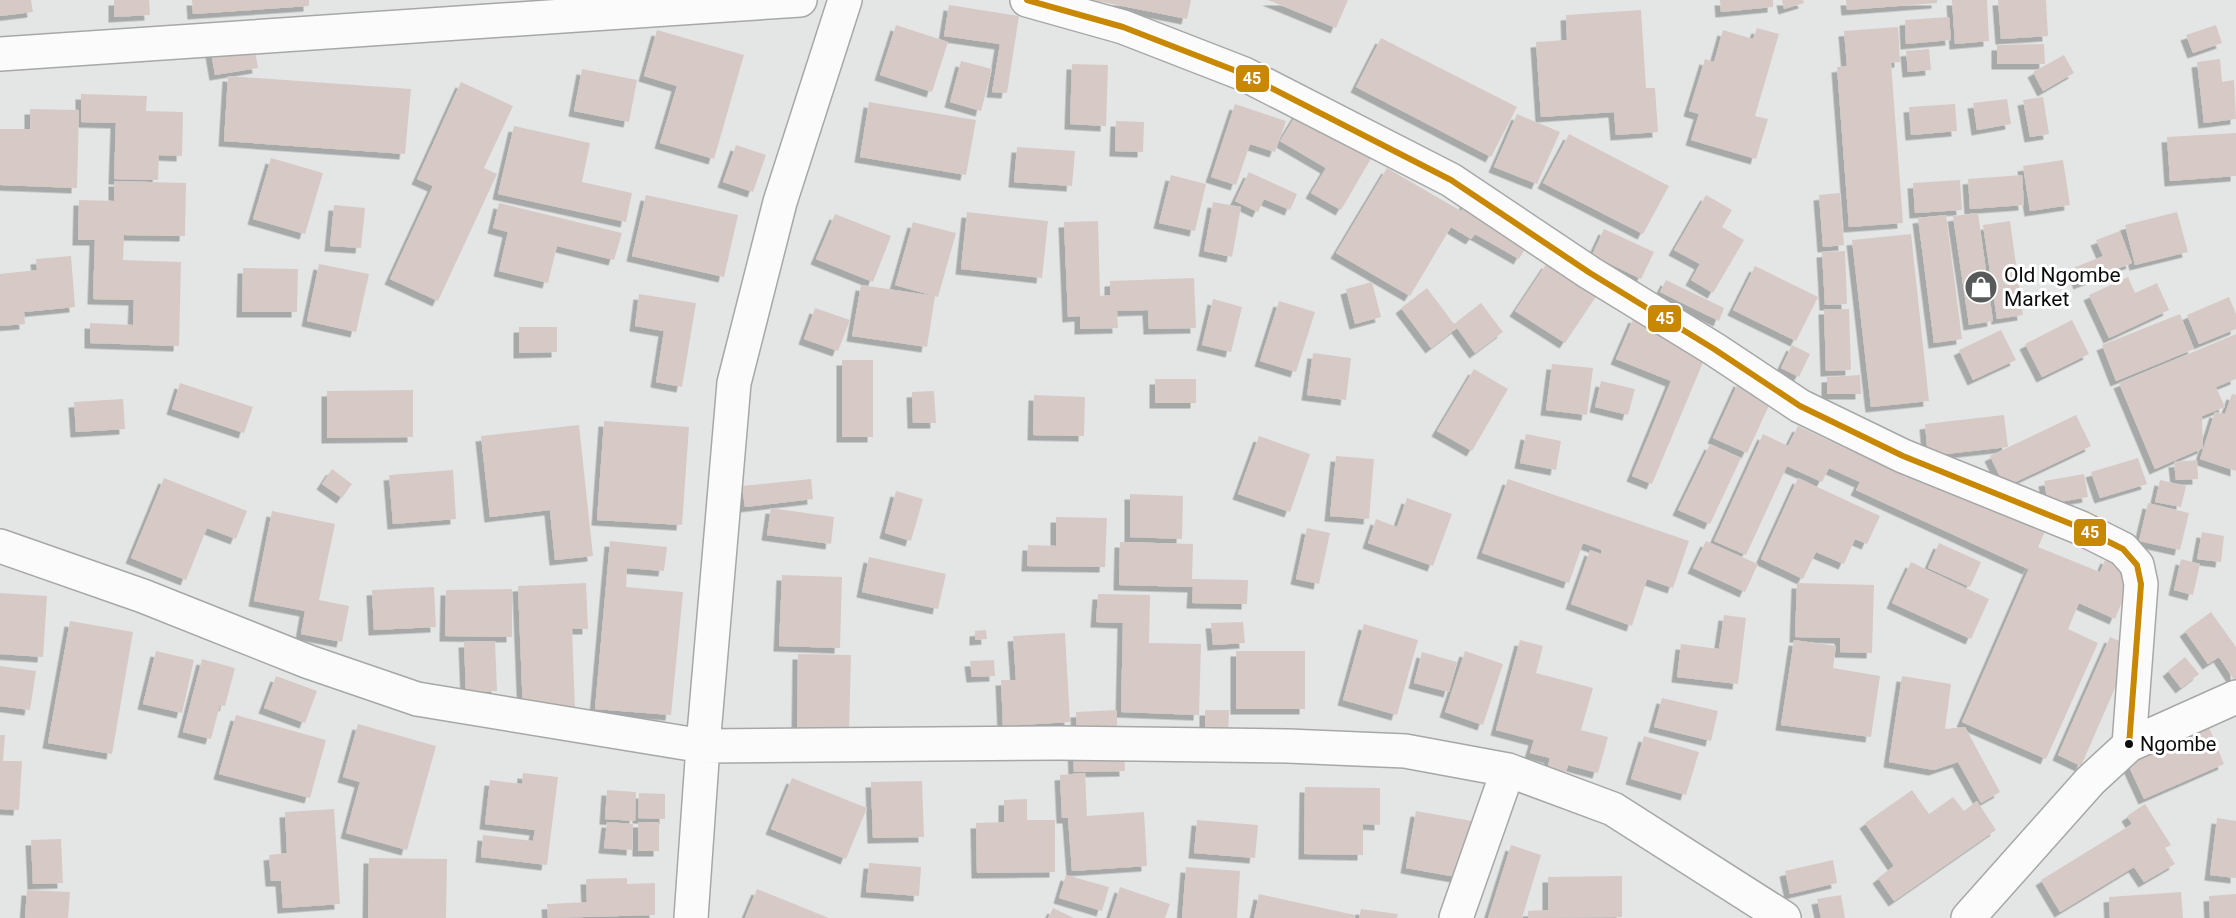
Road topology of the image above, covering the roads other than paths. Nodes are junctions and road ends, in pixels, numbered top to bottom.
1 (800, 0) edge
2 (845, 0) edge
3 (1027, 0) edge
4 (0, 54) edge
5 (0, 546) edge
6 (2236, 697) edge
7 (2129, 745) junction
8 (703, 746) junction
9 (1508, 770) junction
10 (692, 918) edge
11 (1456, 918) edge
12 (1784, 918) edge
13 (1968, 918) edge

1 - 4 street
2 - 8 street
3 - 7 street
5 - 8 street
6 - 7 street
7 - 13 street
8 - 9 street
8 - 10 street
9 - 11 street
9 - 12 street

